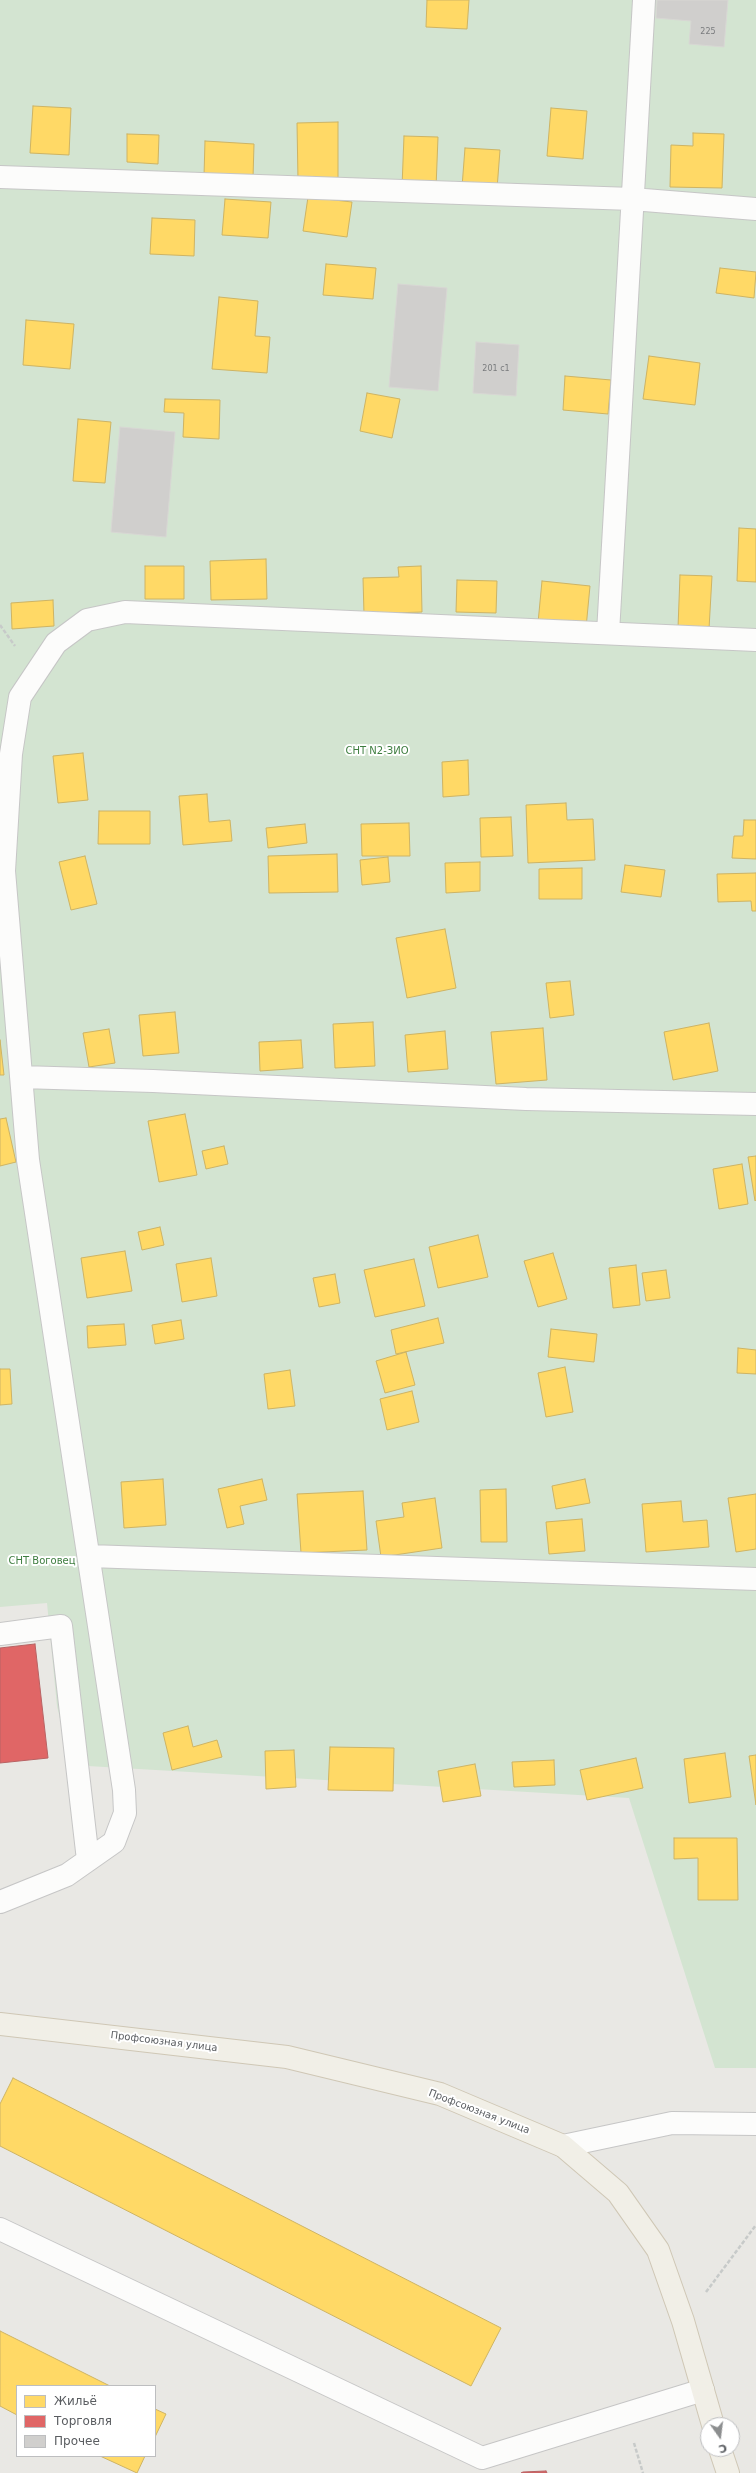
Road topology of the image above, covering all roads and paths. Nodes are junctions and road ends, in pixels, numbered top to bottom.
1 (644, 0) edge
2 (0, 178) edge
3 (632, 199) junction
4 (756, 209) edge
5 (608, 633) junction
6 (756, 640) edge
7 (21, 1077) junction
8 (756, 1104) edge
9 (89, 1556) junction
10 (756, 1579) edge
11 (0, 1634) edge
12 (88, 1860) junction
13 (0, 1902) edge
14 (0, 2024) edge
15 (756, 2124) edge
16 (563, 2146) junction
17 (756, 2225) edge
18 (0, 2230) edge
19 (683, 2321) junction
20 (703, 2390) junction
21 (711, 2417) edge
22 (723, 2457) edge
23 (728, 2473) edge

1 - 3 street
2 - 3 street
3 - 4 street
3 - 5 street
5 - 6 street
5 - 7 street
7 - 8 street
7 - 9 street
9 - 10 street
9 - 12 street
11 - 12 street
12 - 13 street
14 - 16 main road, Профсоюзная улица
15 - 16 street
16 - 19 main road, Профсоюзная улица
17 - 19 path
18 - 20 street
19 - 20 main road, Профсоюзная улица
20 - 21 main road, Профсоюзная улица
22 - 23 main road

